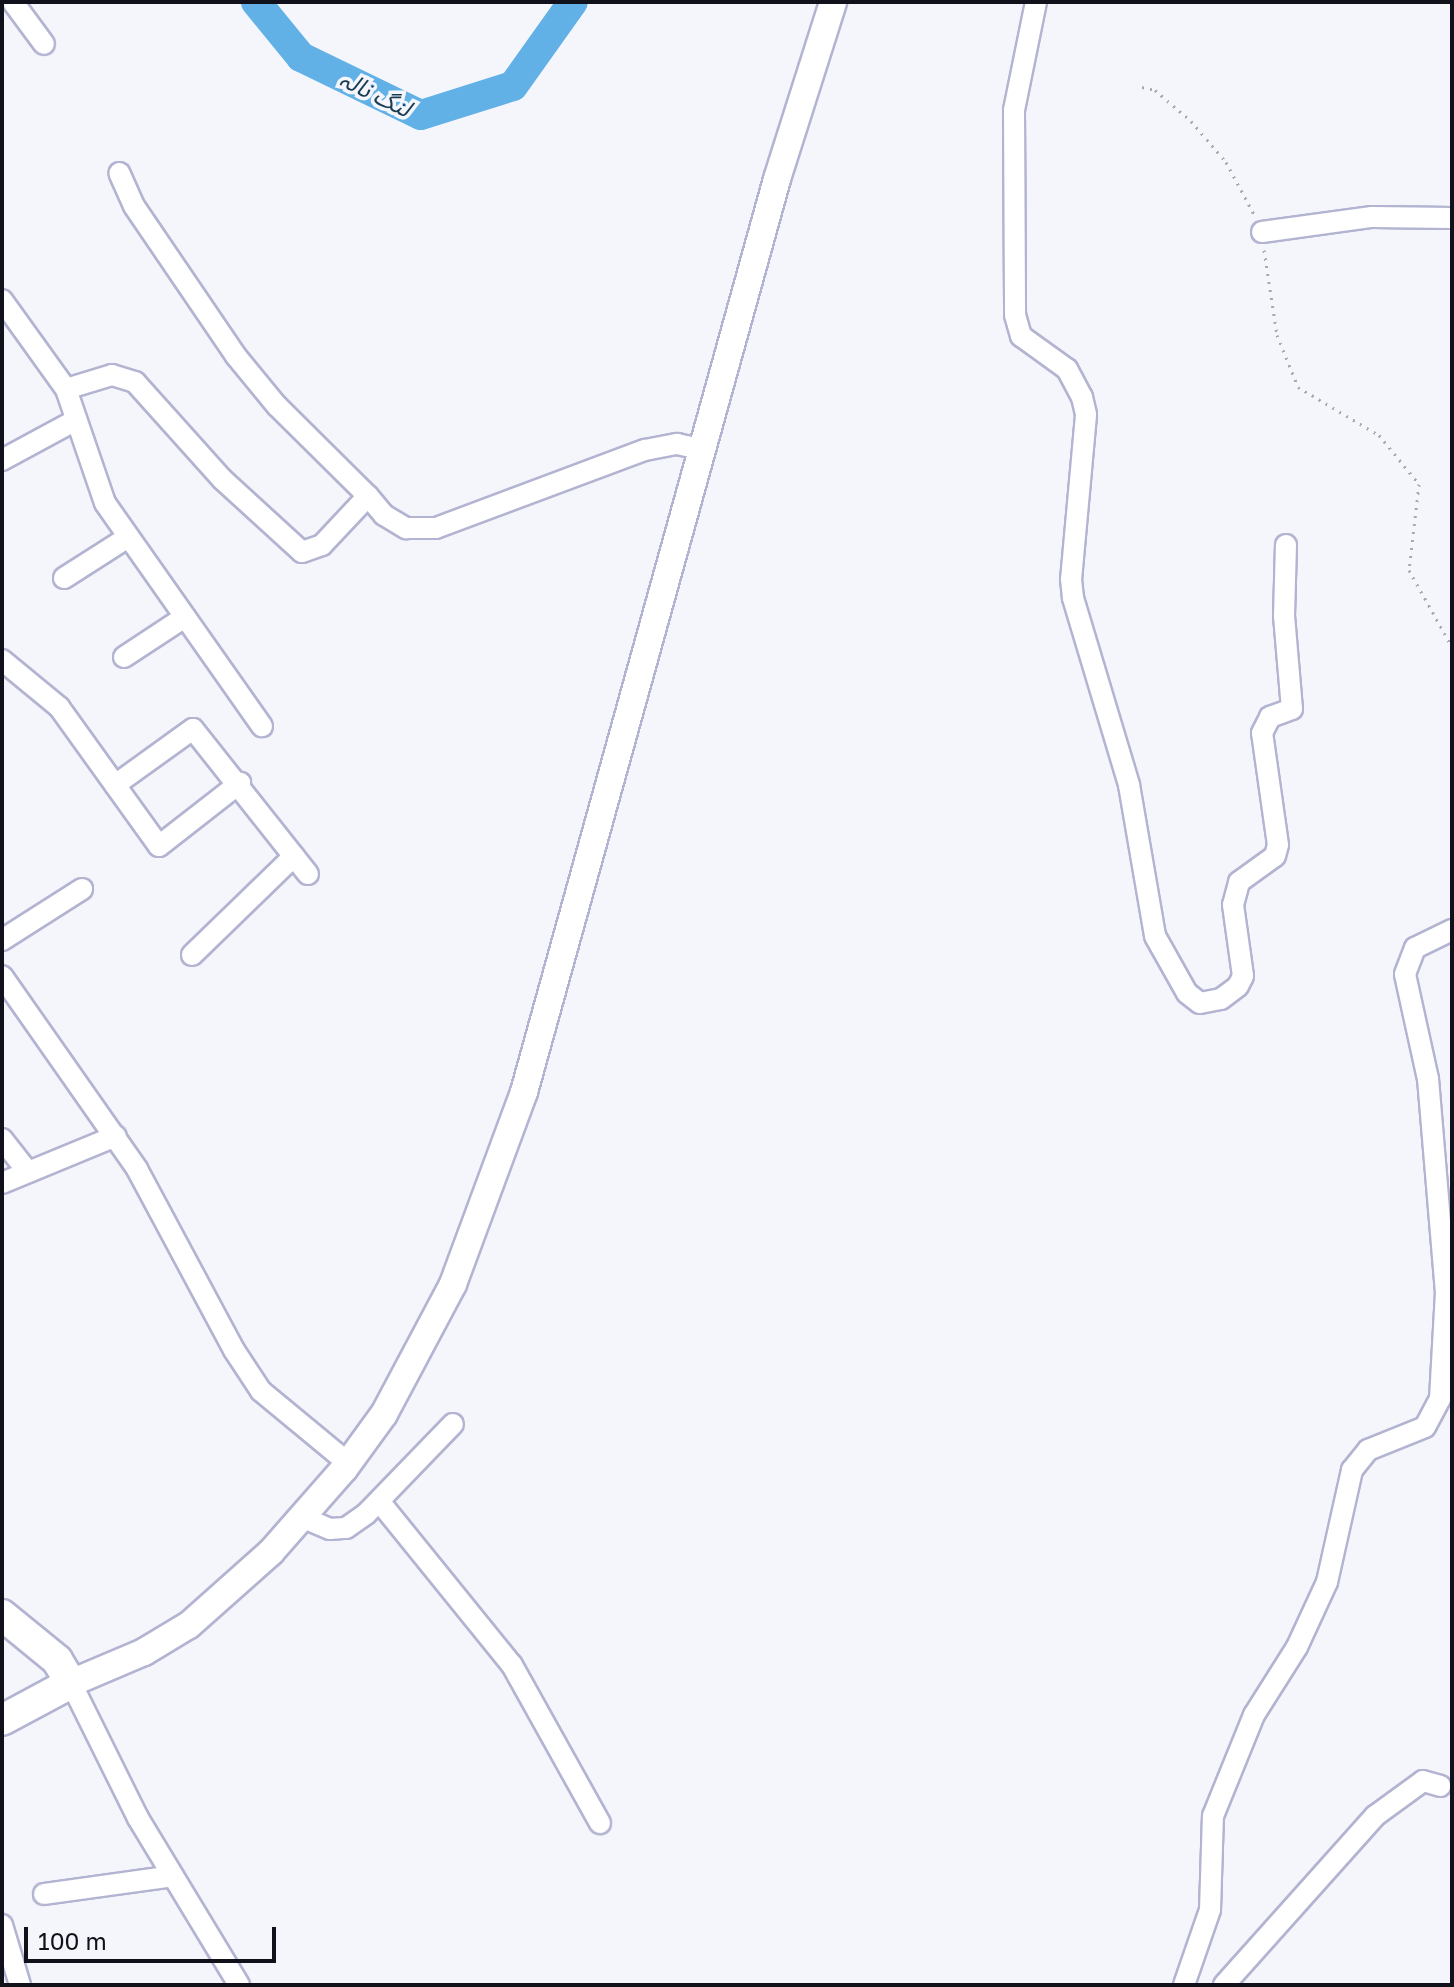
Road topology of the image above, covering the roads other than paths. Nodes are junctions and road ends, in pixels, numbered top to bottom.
1 (833, 2) edge
2 (1036, 2) edge
3 (10, 7) edge
4 (44, 44) dead end
5 (119, 173) dead end
6 (1452, 218) edge
7 (1262, 232) road end
8 (2, 300) edge
9 (66, 389) junction
10 (74, 421) junction
11 (701, 449) junction
12 (2, 460) edge
13 (368, 496) junction
14 (128, 537) junction
15 (1286, 545) dead end
16 (64, 578) dead end
17 (185, 617) junction
18 (124, 657) dead end
19 (2, 660) edge
20 (262, 726) dead end
21 (240, 783) junction
22 (115, 785) junction
23 (294, 856) junction
24 (308, 874) dead end
25 (82, 889) dead end
26 (1452, 930) edge
27 (2, 940) edge
28 (192, 955) dead end
29 (2, 976) edge
30 (116, 1136) junction
31 (2, 1139) edge
32 (28, 1172) junction
33 (2, 1183) edge
34 (1449, 1309) edge
35 (453, 1424) dead end
36 (348, 1463) junction
37 (379, 1501) junction
38 (304, 1518) junction
39 (2, 1615) edge
40 (71, 1683) junction
41 (2, 1720) edge
42 (1440, 1786) dead end
43 (600, 1823) dead end
44 (173, 1876) junction
45 (44, 1894) dead end
46 (2, 1925) edge
47 (20, 1985) edge
48 (239, 1985) edge
49 (1184, 1985) edge
50 (1224, 1985) edge

1 - 11 main road
2 - 15 street
3 - 4 street
5 - 13 street
6 - 7 street
8 - 9 street
9 - 10 street
9 - 13 street
10 - 12 street
10 - 14 street
11 - 13 street
11 - 36 main road
14 - 16 street
14 - 17 street
17 - 18 street
17 - 20 street
19 - 22 street
21 - 22 street
21 - 22 street
21 - 23 street
23 - 24 street
23 - 28 street
25 - 27 street
26 - 34 street
29 - 30 street
30 - 32 street
30 - 36 street
31 - 32 street
32 - 33 street
34 - 49 street
35 - 37 street
36 - 38 main road
37 - 38 street
37 - 43 street
38 - 40 main road
39 - 40 highway
40 - 41 highway
40 - 44 street
42 - 50 street
44 - 45 street
44 - 48 street
46 - 47 street

